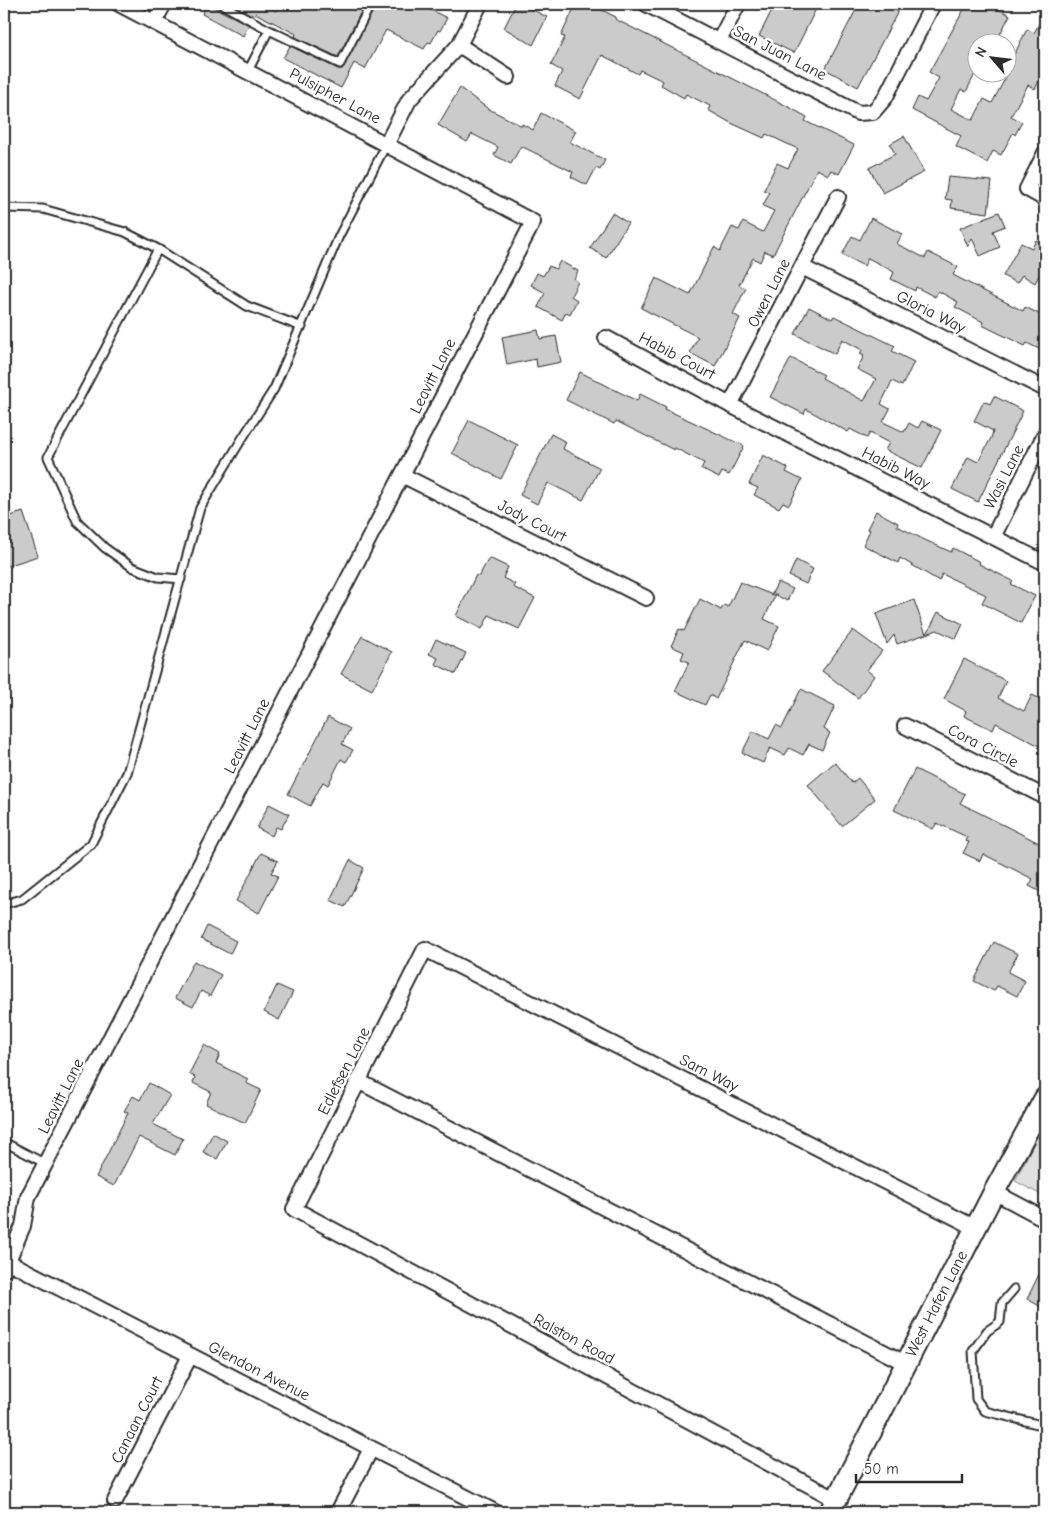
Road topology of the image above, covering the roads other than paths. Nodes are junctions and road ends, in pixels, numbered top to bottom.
1 (119, 4) edge
2 (164, 4) edge
3 (221, 4) edge
4 (371, 4) edge
5 (480, 4) edge
6 (646, 4) edge
7 (738, 4) edge
8 (933, 4) edge
9 (154, 22) junction
10 (269, 30) junction
11 (719, 41) junction
12 (459, 45) junction
13 (248, 71) junction
14 (508, 77) dead end
15 (387, 143) junction
16 (1045, 153) edge
17 (838, 197) dead end
18 (1045, 199) edge
19 (4, 208) edge
20 (533, 222) joint
21 (158, 249) junction
22 (802, 267) junction
23 (302, 327) junction
24 (606, 338) dead end
25 (1045, 389) edge
26 (730, 405) junction
27 (1045, 434) edge
28 (402, 475) junction
29 (993, 537) junction
30 (1045, 563) edge
31 (181, 580) junction
32 (646, 598) dead end
33 (905, 726) dead end
34 (1045, 796) edge
35 (4, 904) edge
36 (425, 949) joint
37 (358, 1082) junction
38 (1045, 1098) edge
39 (4, 1142) edge
40 (46, 1164) junction
41 (994, 1192) junction
42 (294, 1209) joint
43 (1045, 1219) edge
44 (976, 1228) junction
45 (6, 1266) edge
46 (1014, 1289) dead end
47 (190, 1356) junction
48 (907, 1364) junction
49 (1045, 1426) edge
50 (372, 1449) junction
51 (115, 1501) dead end
52 (834, 1506) edge
53 (338, 1512) edge
54 (495, 1512) edge

1 - 9 street, Pulsipher Lane
2 - 9 street
3 - 10 lane
4 - 10 lane
5 - 12 street
6 - 11 street, San Juan Lane
7 - 11 street
8 - 11 street, San Juan Lane
9 - 13 street, Pulsipher Lane
10 - 13 lane
12 - 14 street
12 - 15 street
13 - 15 street, Pulsipher Lane
15 - 20 street, Pulsipher Lane
15 - 23 lane
16 - 18 street
17 - 22 street, Owen Lane
19 - 21 lane
20 - 28 street, Leavitt Lane
21 - 23 lane
21 - 31 lane
22 - 25 street, Gloria Way
22 - 26 street, Owen Lane
23 - 31 lane
24 - 26 street, Habib Court
26 - 29 street, Habib Way
27 - 29 street, Wasi Lane
28 - 32 street, Jody Court
28 - 40 street, Leavitt Lane
29 - 30 street, Habib Way
31 - 35 lane
33 - 34 street, Cora Circle
36 - 37 street, Edlefsen Lane
36 - 44 street, Sam Way
37 - 42 street, Edlefsen Lane
37 - 48 street
38 - 41 main road, West Hafen Lane
39 - 40 lane
40 - 45 street, Leavitt Lane
41 - 43 street
41 - 44 main road, West Hafen Lane
42 - 52 street, Ralston Road
44 - 48 main road, West Hafen Lane
45 - 47 street, Glendon Avenue
46 - 49 lane
47 - 50 street, Glendon Avenue
47 - 51 street, Canaan Court
48 - 52 main road, West Hafen Lane
50 - 53 street
50 - 54 street, Glendon Avenue

